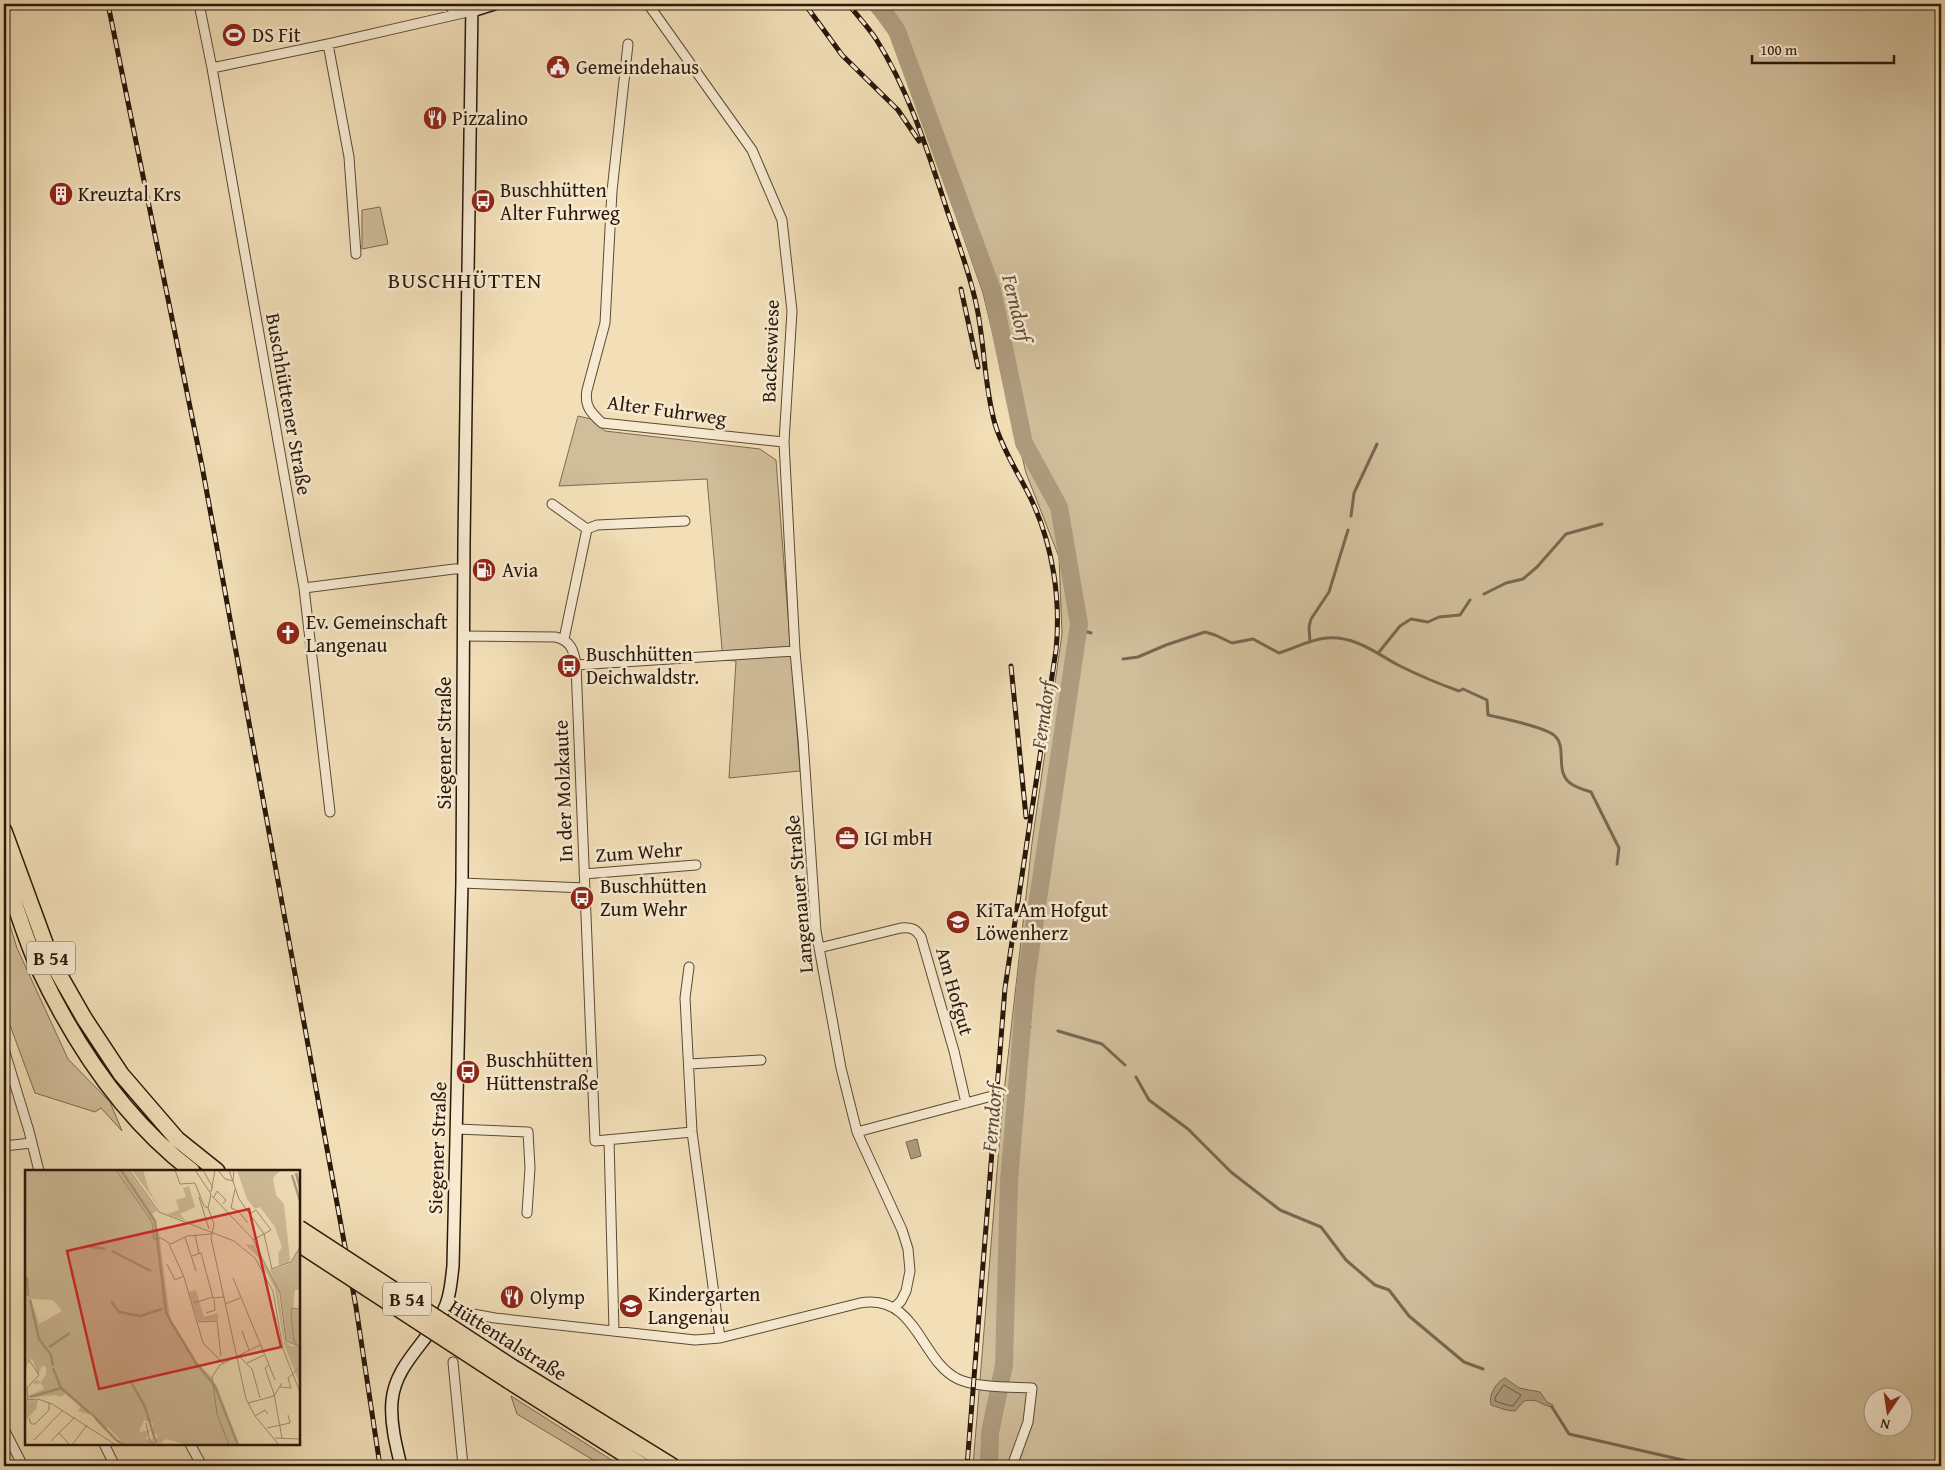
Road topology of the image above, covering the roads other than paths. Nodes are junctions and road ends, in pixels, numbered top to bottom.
1 (199, 4) edge
2 (448, 4) edge
3 (494, 4) edge
4 (648, 4) edge
5 (472, 7) edge
6 (456, 14) junction
7 (328, 44) junction
8 (628, 44) dead end
9 (212, 68) junction
10 (356, 254) dead end
11 (784, 442) junction
12 (552, 504) dead end
13 (685, 520) dead end
14 (588, 529) junction
15 (464, 569) junction
16 (304, 588) junction
17 (464, 636) junction
18 (564, 639) junction
19 (795, 651) junction
20 (576, 666) junction
21 (803, 739) joint
22 (330, 812) dead end
23 (4, 830) edge
24 (696, 865) dead end
25 (4, 872) edge
26 (584, 874) junction
27 (462, 883) junction
28 (586, 888) junction
29 (819, 948) junction
30 (689, 967) dead end
31 (4, 1049) edge
32 (761, 1060) dead end
33 (689, 1064) junction
34 (992, 1096) dead end
35 (966, 1103) junction
36 (456, 1129) junction
37 (692, 1132) junction
38 (857, 1132) junction
39 (609, 1140) junction
40 (31, 1144) junction
41 (4, 1146) edge
42 (39, 1170) edge
43 (191, 1170) edge
44 (215, 1170) edge
45 (527, 1213) dead end
46 (300, 1229) edge
47 (300, 1245) edge
48 (446, 1306) junction
49 (894, 1308) junction
50 (614, 1331) junction
51 (720, 1338) junction
52 (453, 1362) dead end
53 (512, 1375) junction
54 (4, 1428) edge
55 (105, 1445) edge
56 (191, 1445) edge
57 (23, 1466) edge
58 (116, 1466) edge
59 (202, 1466) edge
60 (401, 1466) edge
61 (463, 1466) edge
62 (643, 1466) edge
63 (672, 1466) edge
64 (1012, 1466) edge

1 - 9 street, Buschhüttener Straße
2 - 6 street
3 - 5 main road
4 - 11 street, Backeswiese
5 - 6 street
5 - 15 main road, Siegener Straße
6 - 7 street
7 - 9 street
7 - 10 street
8 - 11 street, Alter Fuhrweg
9 - 16 street, Buschhüttener Straße
11 - 19 street, Backeswiese
12 - 14 street
13 - 14 street
14 - 18 street
15 - 16 street
15 - 17 main road, Siegener Straße
16 - 22 street, Buschhüttener Straße
17 - 18 street
17 - 27 main road, Siegener Straße
18 - 20 street, In der Molzkaute
19 - 20 street
19 - 21 street, Backeswiese
20 - 26 street, In der Molzkaute
21 - 29 street, Langenauer Straße
23 - 44 highway, B 54
24 - 26 street, Zum Wehr
25 - 43 highway, B 54
26 - 28 street, In der Molzkaute
27 - 28 street, Zum Wehr
27 - 36 main road, Siegener Straße
28 - 39 street, In der Molzkaute
29 - 35 street, Am Hofgut
29 - 38 street, Langenauer Straße
30 - 33 street
31 - 40 street
32 - 33 street
33 - 37 street
34 - 35 street
35 - 38 street
36 - 45 street
36 - 48 main road, Siegener Straße
37 - 39 street
37 - 51 street
38 - 49 street, Langenauer Straße
39 - 50 street
40 - 41 street
40 - 42 street
46 - 53 highway, Hüttentalstraße / B 54, bridge
47 - 53 highway, Hüttentalstraße / B 54, bridge
48 - 50 street
48 - 60 main road, Siegener Straße
49 - 51 street
49 - 64 street
50 - 51 street
52 - 61 street
53 - 62 highway, Hüttentalstraße / B 54
53 - 63 highway, Hüttentalstraße / B 54
54 - 57 street
55 - 58 street
56 - 59 street

